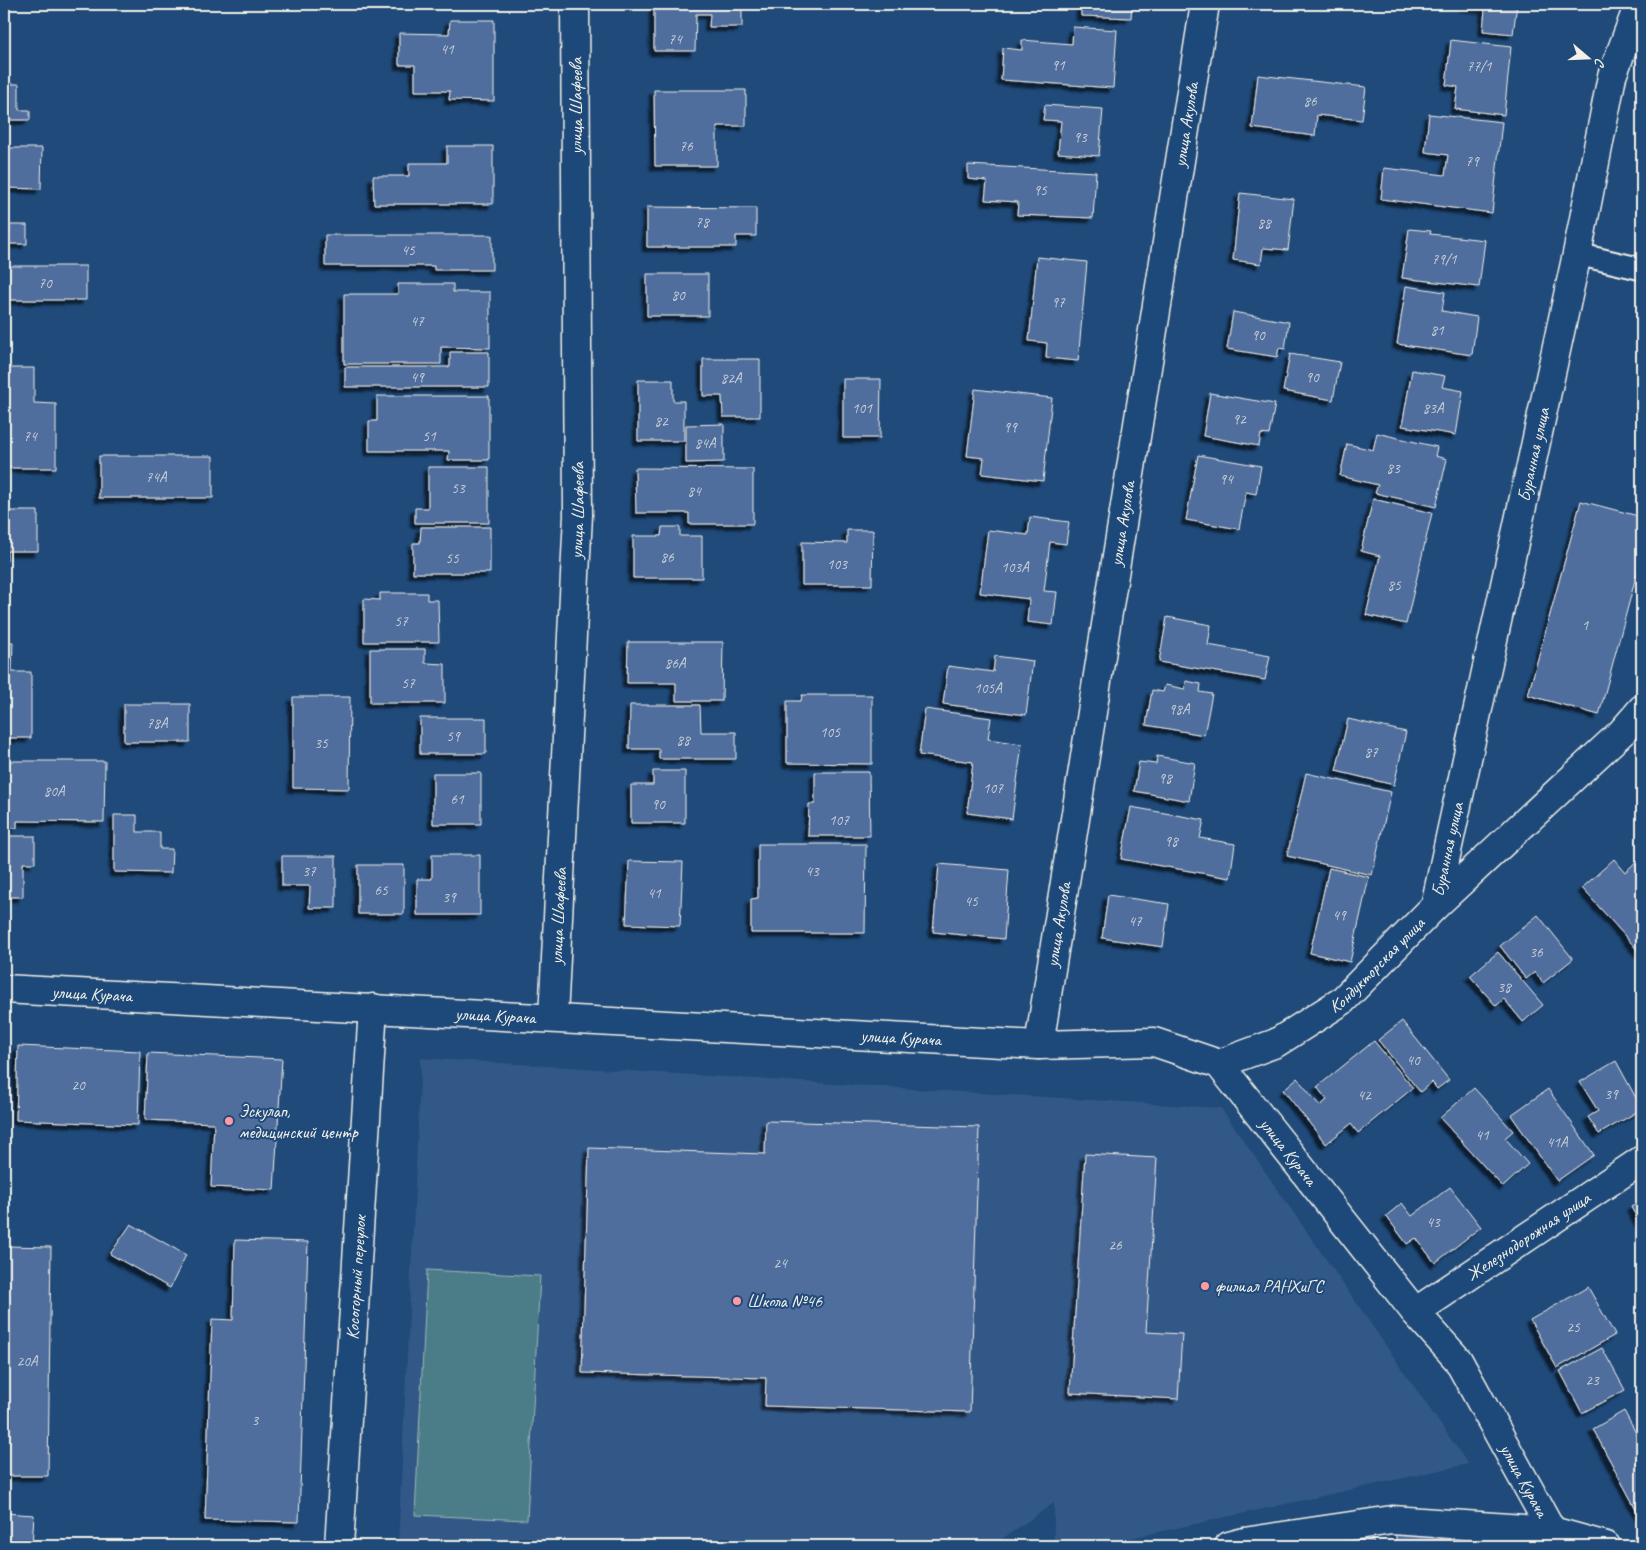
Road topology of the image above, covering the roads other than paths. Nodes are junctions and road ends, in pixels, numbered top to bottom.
1 (575, 4) edge
2 (1205, 4) edge
3 (1639, 4) edge
4 (1577, 254) junction
5 (1642, 270) edge
6 (1642, 709) edge
7 (1435, 906) junction
8 (4, 989) edge
9 (373, 1008) junction
10 (554, 1018) junction
11 (1038, 1045) junction
12 (1219, 1064) junction
13 (1642, 1160) edge
14 (1415, 1312) junction
15 (1552, 1531) junction
16 (1240, 1545) edge
17 (339, 1546) edge
18 (1606, 1546) edge

1 - 10 street, улица Шафеева
2 - 11 street, улица Акулова
3 - 4 street, Буранная улица
4 - 5 lane
4 - 7 street, Буранная улица
6 - 7 street, Кондукторская улица
7 - 12 street, Кондукторская улица
8 - 9 street, улица Курача
9 - 10 street, улица Курача
9 - 17 street, Косогорный переулок
10 - 11 street, улица Курача
11 - 12 street, улица Курача
12 - 14 street, улица Курача
13 - 14 street, Железнодорожная улица
14 - 15 street, улица Курача
15 - 16 street
15 - 18 street

